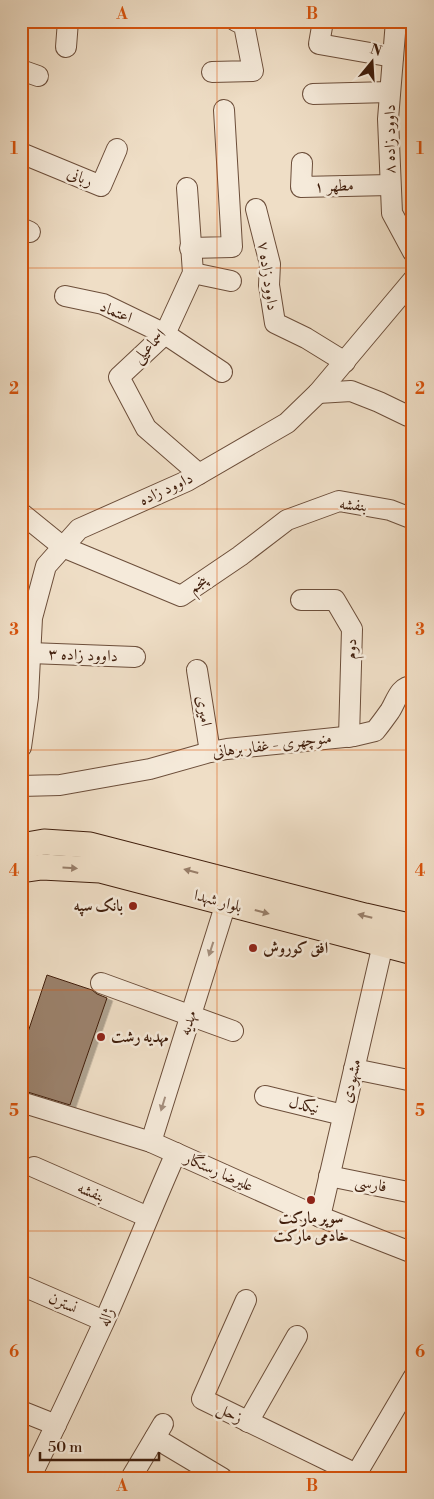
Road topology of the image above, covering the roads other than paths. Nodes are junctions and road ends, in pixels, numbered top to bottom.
1 (68, 21) edge
2 (236, 21) edge
3 (323, 21) edge
4 (396, 21) edge
5 (66, 47) dead end
6 (400, 50) edge
7 (212, 72) dead end
8 (390, 92) junction
9 (314, 94) dead end
10 (224, 110) dead end
11 (117, 149) dead end
12 (21, 153) edge
13 (302, 163) dead end
14 (390, 185) junction
15 (187, 188) dead end
16 (256, 209) dead end
17 (190, 248) junction
18 (413, 252) edge
19 (193, 273) junction
20 (413, 280) edge
21 (231, 281) dead end
22 (65, 296) dead end
23 (165, 334) junction
24 (345, 362) junction
25 (222, 372) dead end
26 (318, 393) junction
27 (413, 416) edge
28 (199, 474) junction
29 (21, 513) edge
30 (294, 517) joint
31 (413, 519) edge
32 (64, 547) junction
33 (301, 600) dead end
34 (30, 653) junction
35 (135, 657) dead end
36 (197, 670) dead end
37 (413, 686) edge
38 (349, 737) junction
39 (21, 747) edge
40 (210, 752) junction
41 (21, 786) edge
42 (21, 846) edge
43 (21, 870) edge
44 (229, 892) junction
45 (413, 927) edge
46 (383, 944) junction
47 (413, 952) edge
48 (101, 983) dead end
49 (190, 1016) junction
50 (233, 1031) dead end
51 (354, 1069) junction
52 (413, 1081) edge
53 (265, 1096) dead end
54 (21, 1102) edge
55 (343, 1115) junction
56 (151, 1142) junction
57 (176, 1153) junction
58 (34, 1167) dead end
59 (329, 1176) junction
60 (413, 1193) edge
61 (148, 1217) junction
62 (320, 1217) junction
63 (413, 1253) edge
64 (21, 1285) edge
65 (246, 1300) dead end
66 (104, 1322) junction
67 (298, 1336) dead end
68 (413, 1378) edge
69 (21, 1411) edge
70 (248, 1422) junction
71 (56, 1426) junction
72 (355, 1476) edge
73 (30, 1478) edge
74 (131, 1478) edge
75 (222, 1478) edge

1 - 5 street
2 - 7 street
3 - 6 street
4 - 6 street, داوود زاده ۸
6 - 8 street, داوود زاده ۸
8 - 9 street
8 - 14 street, داوود زاده ۸
10 - 17 street
11 - 12 street, ربانی
13 - 14 street, مطهر ۱
14 - 18 street, داوود زاده ۸
15 - 17 street
16 - 24 street, داوود زاده ۷
17 - 19 street
19 - 21 street
19 - 23 street, اسماعیلی
20 - 24 street, داوود زاده
22 - 23 street, اعتماد
23 - 25 street, اعتماد
23 - 28 street, اسماعیلی
24 - 26 street, داوود زاده
26 - 27 street
26 - 28 street, داوود زاده
28 - 32 street, داوود زاده
29 - 32 street
30 - 31 street, بنفشه
30 - 32 street, پنجم
32 - 34 street, داوود زاده
33 - 38 street, دوم
34 - 35 street, داوود زاده ۳
34 - 39 street, داوود زاده
36 - 40 street, امیری
37 - 38 street, منوچهری - غفار برهانی
38 - 40 street, منوچهری - غفار برهانی
40 - 41 street, منوچهری - غفار برهانی
44 -> 42 main road, بلوار شهدا
43 -> 44 main road, بلوار شهدا
45 -> 44 main road, بلوار شهدا
44 -> 46 main road, بلوار شهدا
44 -> 49 street, مهدیه
46 - 47 main road, بلوار شهدا
46 - 51 street, مشهودی
48 - 49 street
49 - 50 street
49 -> 56 street, مهدیه
51 - 52 street
51 - 55 street, مشهودی
53 - 55 street, نیکدل
54 - 56 street, علیرضا رستگار
55 - 59 street, مشهودی
56 - 57 street, علیرضا رستگار
57 - 61 street, ژاله
57 - 62 street, علیرضا رستگار
58 - 61 street, بنفشه
59 - 60 street, فارسی
59 - 62 street, مشهودی
61 - 66 street, ژاله
62 - 63 street, علیرضا رستگار
64 - 66 street, نسترن
65 - 70 street, زحل
66 - 71 street, ژاله
67 - 70 street
68 - 72 street
69 - 71 street
70 - 72 street, زحل
71 - 73 street, ژاله
74 - 75 street

